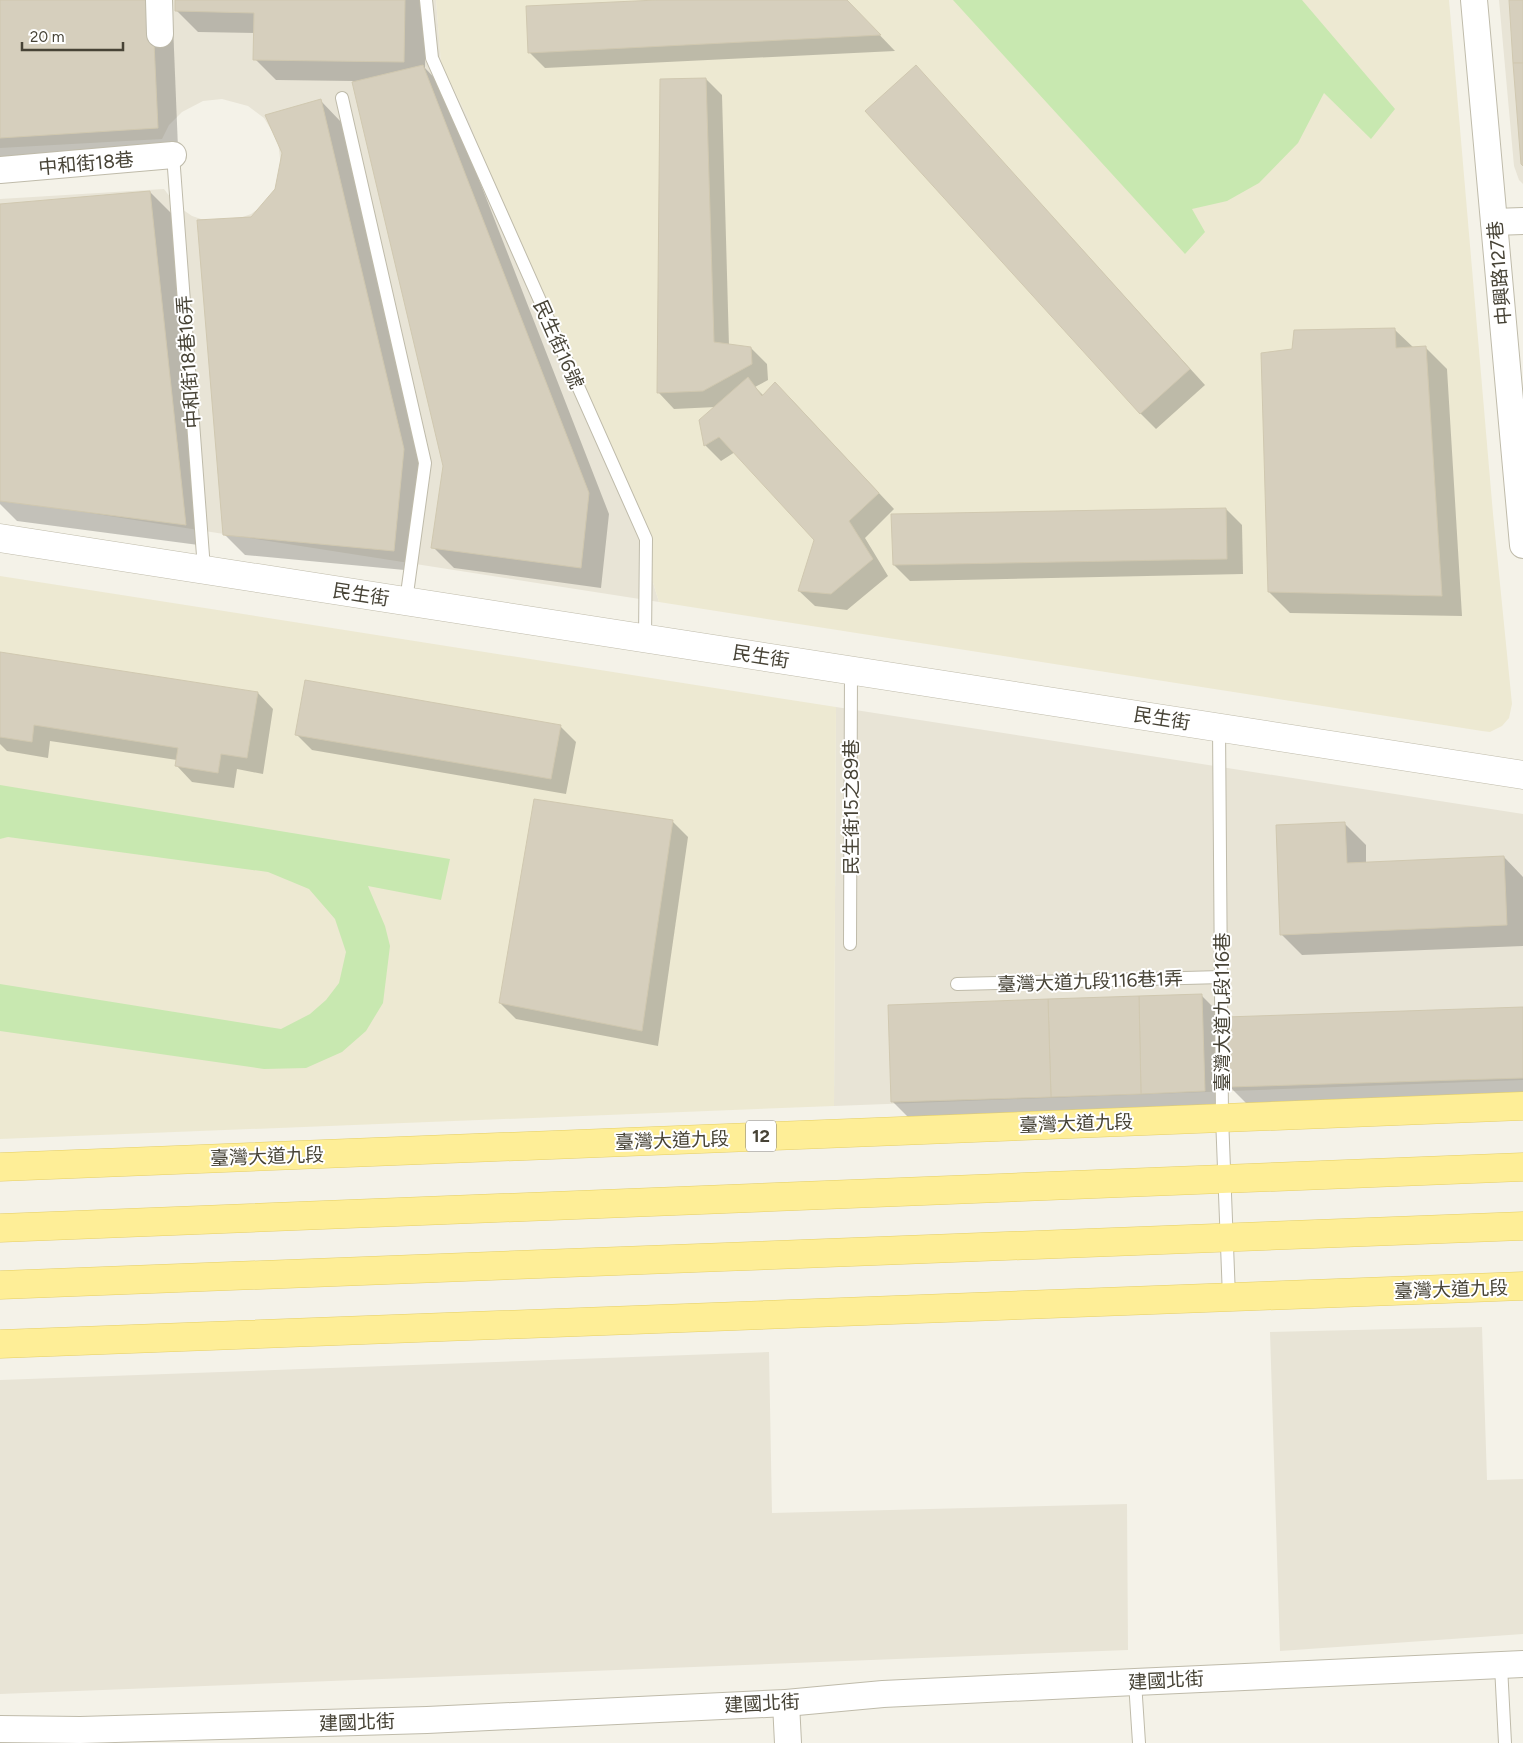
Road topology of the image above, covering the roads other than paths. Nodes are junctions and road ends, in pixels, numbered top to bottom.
1 (159, 0) edge
2 (426, 0) edge
3 (1474, 0) edge
4 (160, 34) dead end
5 (342, 98) dead end
6 (173, 156) joint
7 (0, 170) edge
8 (1523, 221) edge
9 (1494, 222) junction
10 (0, 538) edge
11 (1523, 545) edge
12 (204, 570) junction
13 (406, 601) junction
14 (645, 638) junction
15 (851, 670) junction
16 (1218, 726) junction
17 (1523, 775) edge
18 (850, 944) dead end
19 (1222, 977) junction
20 (958, 984) dead end
21 (1523, 1106) edge
22 (1222, 1117) junction
23 (0, 1167) edge
24 (1523, 1167) edge
25 (1225, 1179) junction
26 (1523, 1226) edge
27 (0, 1228) edge
28 (1226, 1238) junction
29 (0, 1285) edge
30 (1523, 1286) edge
31 (1228, 1297) junction
32 (0, 1344) edge
33 (1512, 1665) edge
34 (1135, 1682) junction
35 (786, 1703) junction
36 (0, 1729) edge
37 (428, 1732) edge
38 (81, 1736) edge
39 (788, 1743) edge
40 (1139, 1743) edge
41 (1505, 1743) edge

1 - 4 street
2 - 14 lane, 民生街16號
3 - 9 street, 中興路127巷
5 - 13 lane
6 - 7 street, 中和街18巷
6 - 12 lane, 中和街18巷16弄
8 - 9 street
9 - 11 street, 中興路127巷
10 - 12 street, 民生街
12 - 13 street, 民生街
13 - 14 street, 民生街
14 - 15 street, 民生街
15 - 16 street, 民生街
15 - 18 lane, 民生街15之89巷
16 - 17 street, 民生街
16 - 19 lane, 臺灣大道九段116巷
19 - 20 lane, 臺灣大道九段116巷1弄
19 - 22 lane, 臺灣大道九段116巷
21 - 22 main road, 臺灣大道九段 / 12
22 - 23 main road, 臺灣大道九段 / 12
22 - 25 lane, 臺灣大道九段116巷
24 - 25 main road
25 - 27 main road
25 - 28 lane, 臺灣大道九段116巷
26 - 28 main road
28 - 29 main road
28 - 31 lane, 臺灣大道九段116巷
30 - 31 main road, 臺灣大道九段
31 - 32 main road, 臺灣大道九段
33 - 34 street, 建國北街
33 - 41 lane
34 - 35 street, 建國北街
34 - 40 lane
35 - 37 street, 建國北街
35 - 39 street
36 - 38 street, 建國北街
37 - 38 street, 建國北街

